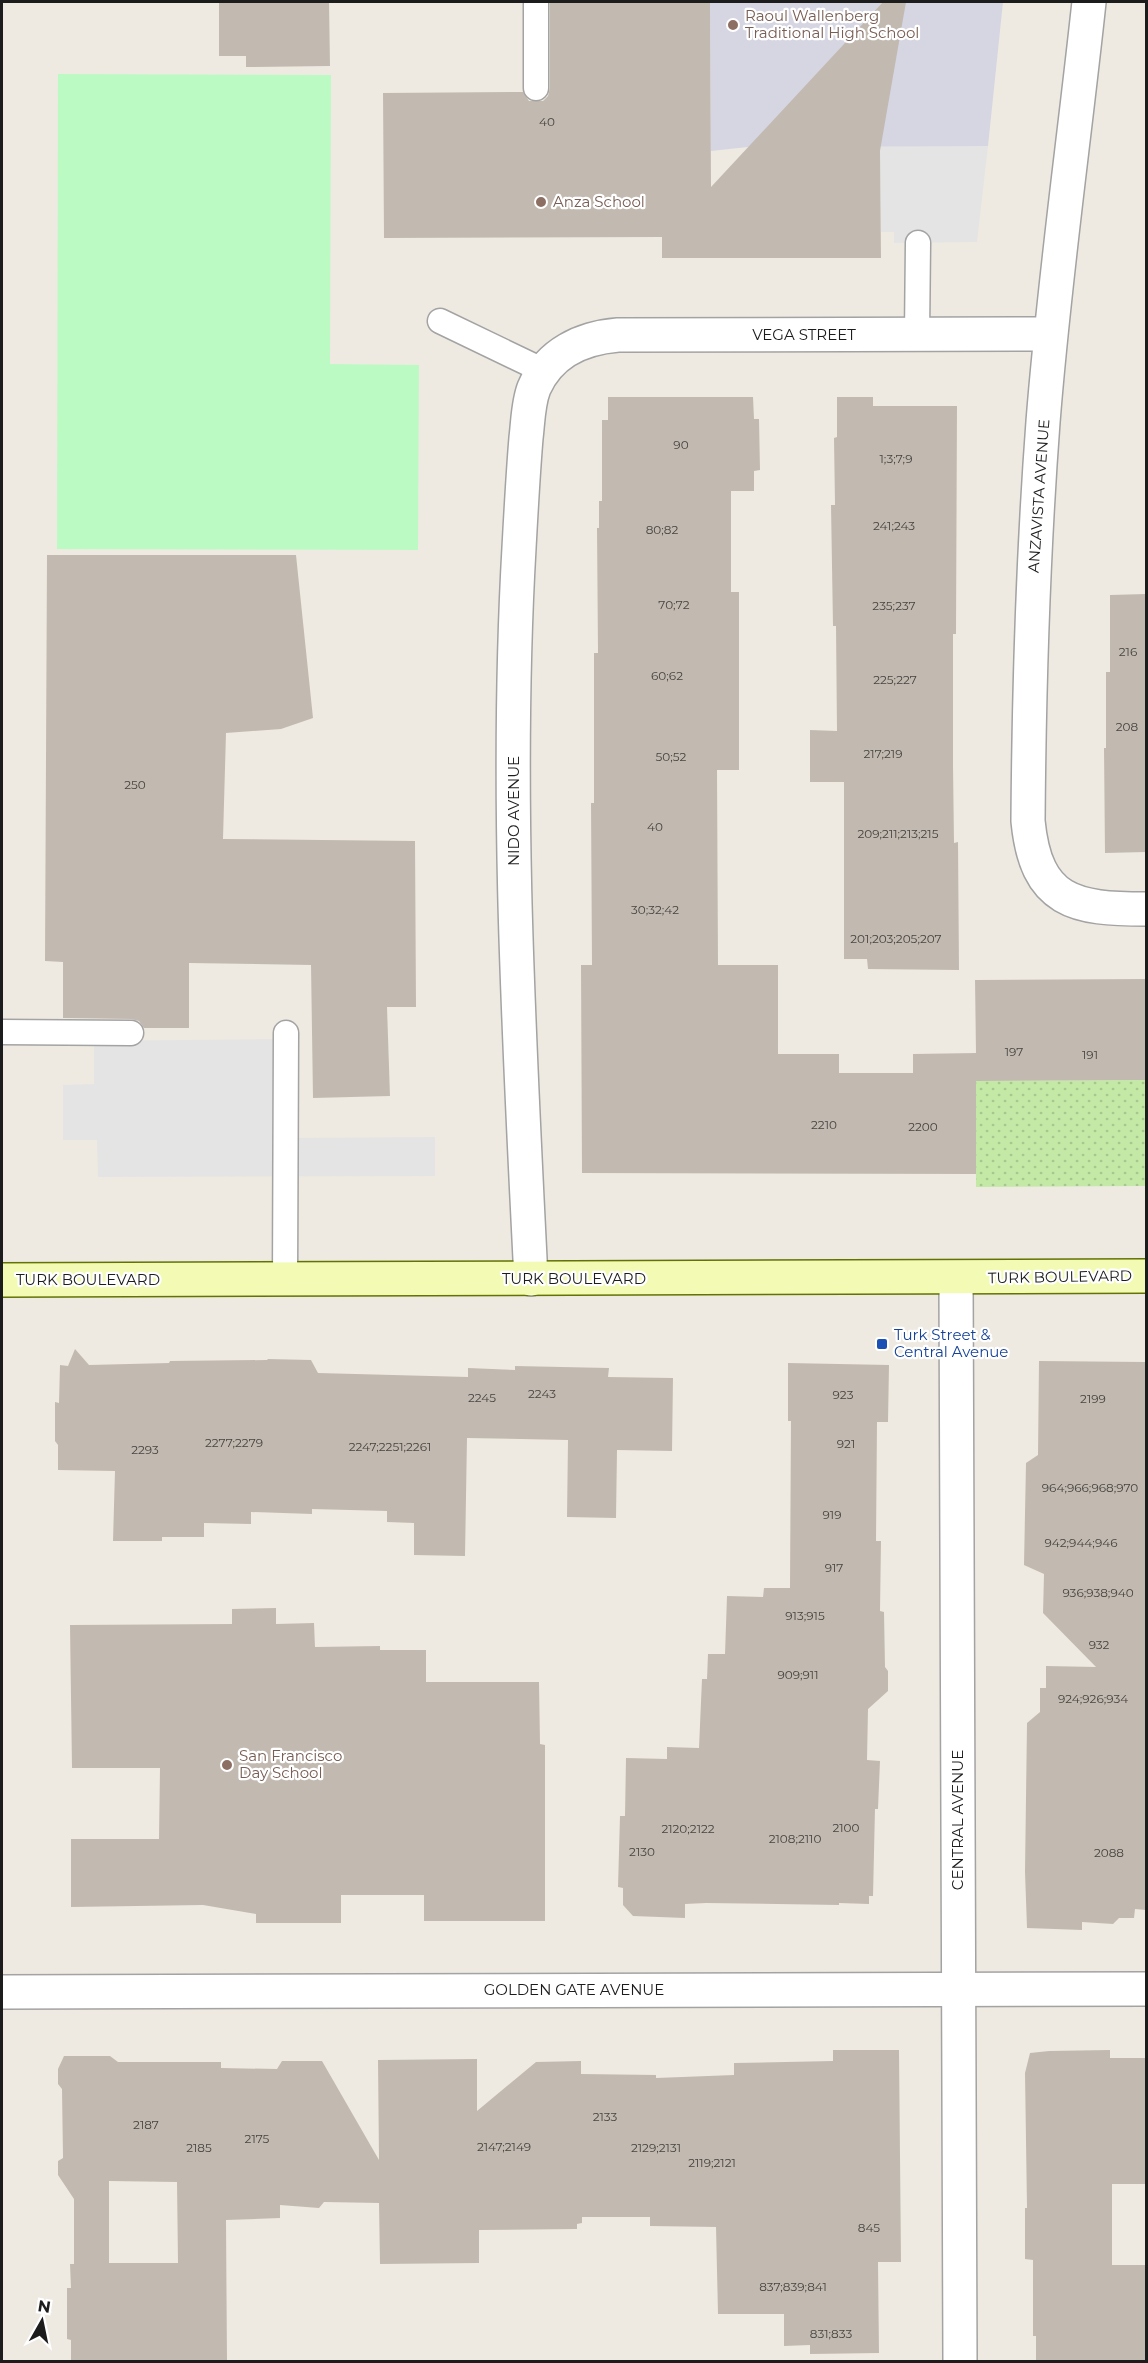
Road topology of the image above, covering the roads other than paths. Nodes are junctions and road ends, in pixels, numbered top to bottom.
1 (536, 2) edge
2 (1089, 2) edge
3 (536, 88) dead end
4 (918, 243) dead end
5 (441, 321) dead end
6 (1051, 334) junction
7 (917, 335) junction
8 (552, 363) junction
9 (1146, 909) edge
10 (2, 1032) edge
11 (131, 1033) dead end
12 (286, 1033) dead end
13 (1146, 1276) edge
14 (956, 1278) junction
15 (531, 1279) junction
16 (2, 1280) edge
17 (285, 1280) junction
18 (959, 1988) junction
19 (1146, 1989) edge
20 (2, 1992) edge
21 (960, 2361) edge

1 - 3 lane
2 - 6 street, ANZAVISTA AVENUE
4 - 7 lane
5 - 8 lane
6 - 7 street, VEGA STREET
6 - 9 street, ANZAVISTA AVENUE
7 - 8 street, VEGA STREET
8 - 15 street, NIDO AVENUE
10 - 11 lane
12 - 17 lane
13 - 14 main road, TURK BOULEVARD
14 - 15 main road, TURK BOULEVARD
14 - 18 street, CENTRAL AVENUE
15 - 17 main road, TURK BOULEVARD
16 - 17 main road, TURK BOULEVARD
18 - 19 street, GOLDEN GATE AVENUE
18 - 20 street, GOLDEN GATE AVENUE
18 - 21 street, CENTRAL AVENUE

